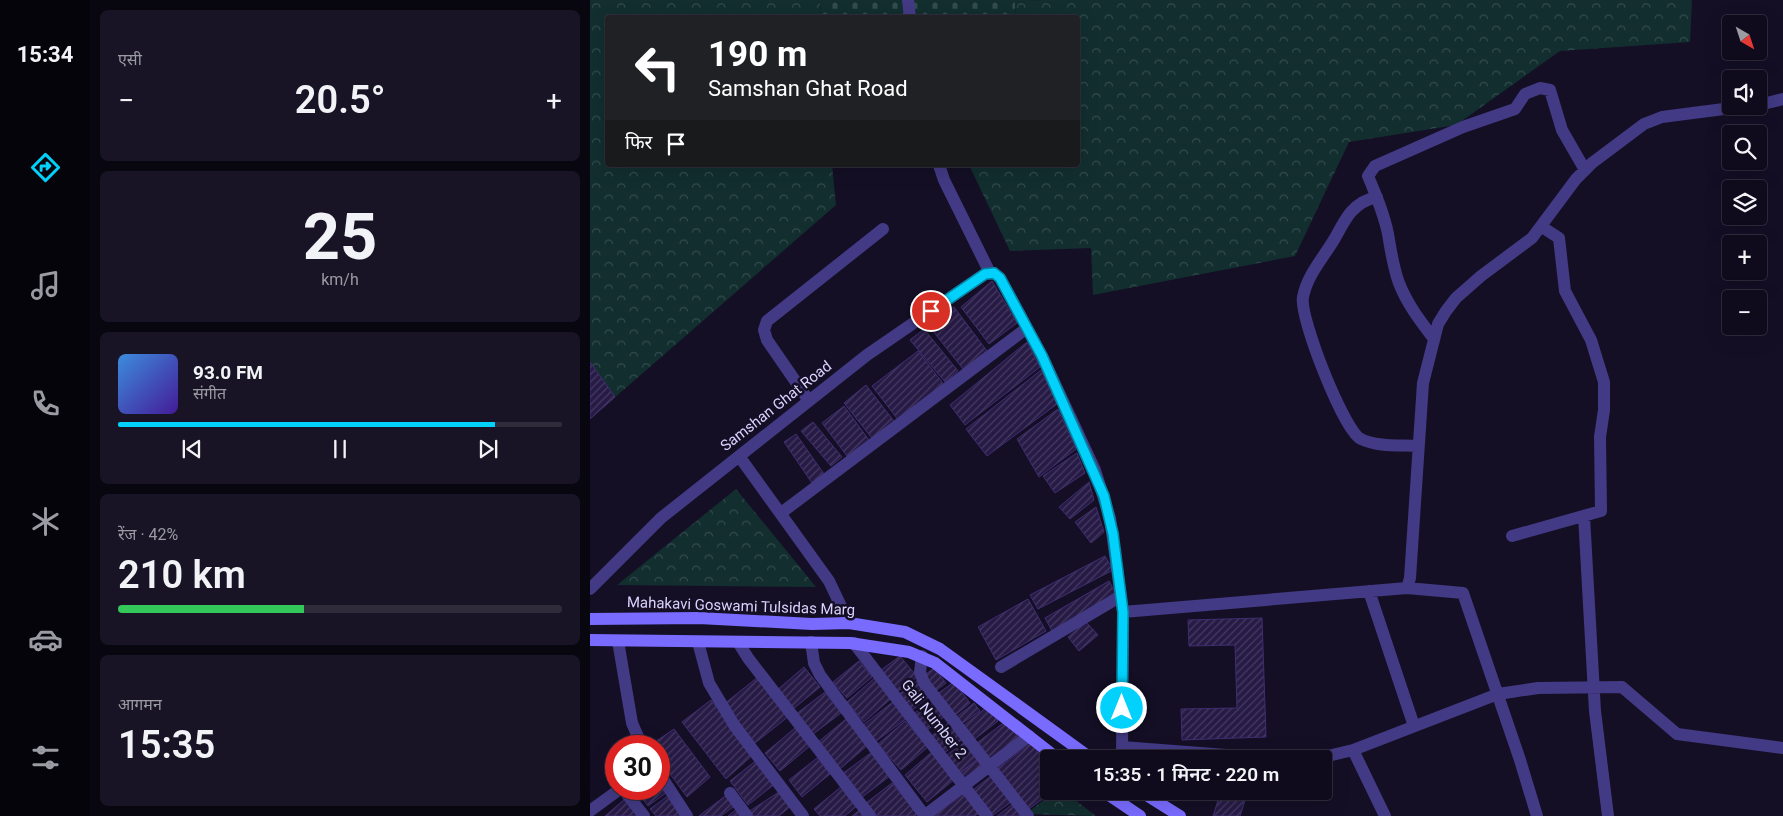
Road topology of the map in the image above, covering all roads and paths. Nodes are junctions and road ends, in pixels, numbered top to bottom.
1 (908, 0) edge
2 (910, 15) edge
3 (1783, 98) edge
4 (1767, 103) edge
5 (1722, 110) edge
6 (940, 167) edge
7 (1585, 170) junction
8 (1377, 197) junction
9 (1542, 227) junction
10 (882, 229) dead end
11 (994, 274) junction
12 (1027, 328) junction
13 (1434, 339) junction
14 (809, 401) junction
15 (1418, 446) junction
16 (739, 456) junction
17 (781, 514) junction
18 (1584, 516) junction
19 (1512, 536) dead end
20 (590, 588) edge
21 (1407, 588) junction
22 (1369, 591) junction
23 (1121, 596) junction
24 (1123, 612) junction
25 (590, 619) edge
26 (849, 624) junction
27 (590, 640) edge
28 (618, 641) junction
29 (698, 642) junction
30 (738, 642) junction
31 (810, 642) junction
32 (854, 643) junction
33 (922, 656) junction
34 (1000, 667) dead end
35 (1594, 686) junction
36 (1498, 694) junction
37 (1414, 726) junction
38 (637, 735) edge
39 (1029, 736) junction
40 (1783, 748) edge
41 (1047, 750) edge
42 (1080, 750) edge
43 (1122, 750) edge
44 (1353, 750) junction
45 (1332, 755) edge
46 (989, 767) junction
47 (964, 786) junction
48 (670, 790) edge
49 (730, 793) dead end
50 (608, 800) edge
51 (630, 800) edge
52 (1116, 800) edge
53 (1154, 800) edge
54 (594, 812) edge
55 (644, 816) edge
56 (687, 816) edge
57 (747, 816) edge
58 (803, 816) edge
59 (870, 816) edge
60 (925, 816) edge
61 (987, 816) edge
62 (1028, 816) edge
63 (1140, 816) edge
64 (1180, 816) edge
65 (1385, 816) edge
66 (1537, 816) edge
67 (1608, 816) edge

1 - 2 street
3 - 4 street
5 - 7 street
6 - 11 street
7 - 8 street
7 - 9 street
8 - 13 street
8 - 15 street
9 - 13 street
9 - 18 street
10 - 14 street
11 - 12 street
11 - 14 street, Samshan Ghat Road
12 - 17 street
12 - 23 street
13 - 15 street
14 - 16 street, Samshan Ghat Road
15 - 21 street
16 - 17 street
16 - 20 street, Samshan Ghat Road
17 - 26 street
18 - 19 street
18 - 35 street
21 - 22 street
21 - 36 street
22 - 24 street
22 - 37 street
23 - 24 street
23 - 34 street
24 - 43 street
25 - 26 street, Mahakavi Goswami Tulsidas Marg
26 - 42 street, Mahakavi Goswami Tulsidas Marg
27 - 28 street
28 - 29 street
28 - 38 street
29 - 30 street
29 - 58 street
30 - 31 street
30 - 59 street
31 - 32 street
31 - 60 street
32 - 33 street
32 - 47 street, Gali Number 2
33 - 39 street
33 - 46 street
35 - 36 street
35 - 40 street
35 - 67 street
36 - 37 street
36 - 66 street
37 - 44 street
39 - 41 street
39 - 46 street
44 - 45 street
44 - 65 street
46 - 47 street
46 - 62 street
47 - 60 street
47 - 61 street, Gali Number 2
48 - 56 street
49 - 57 street
50 - 54 street
51 - 55 street
52 - 63 street
53 - 64 street

